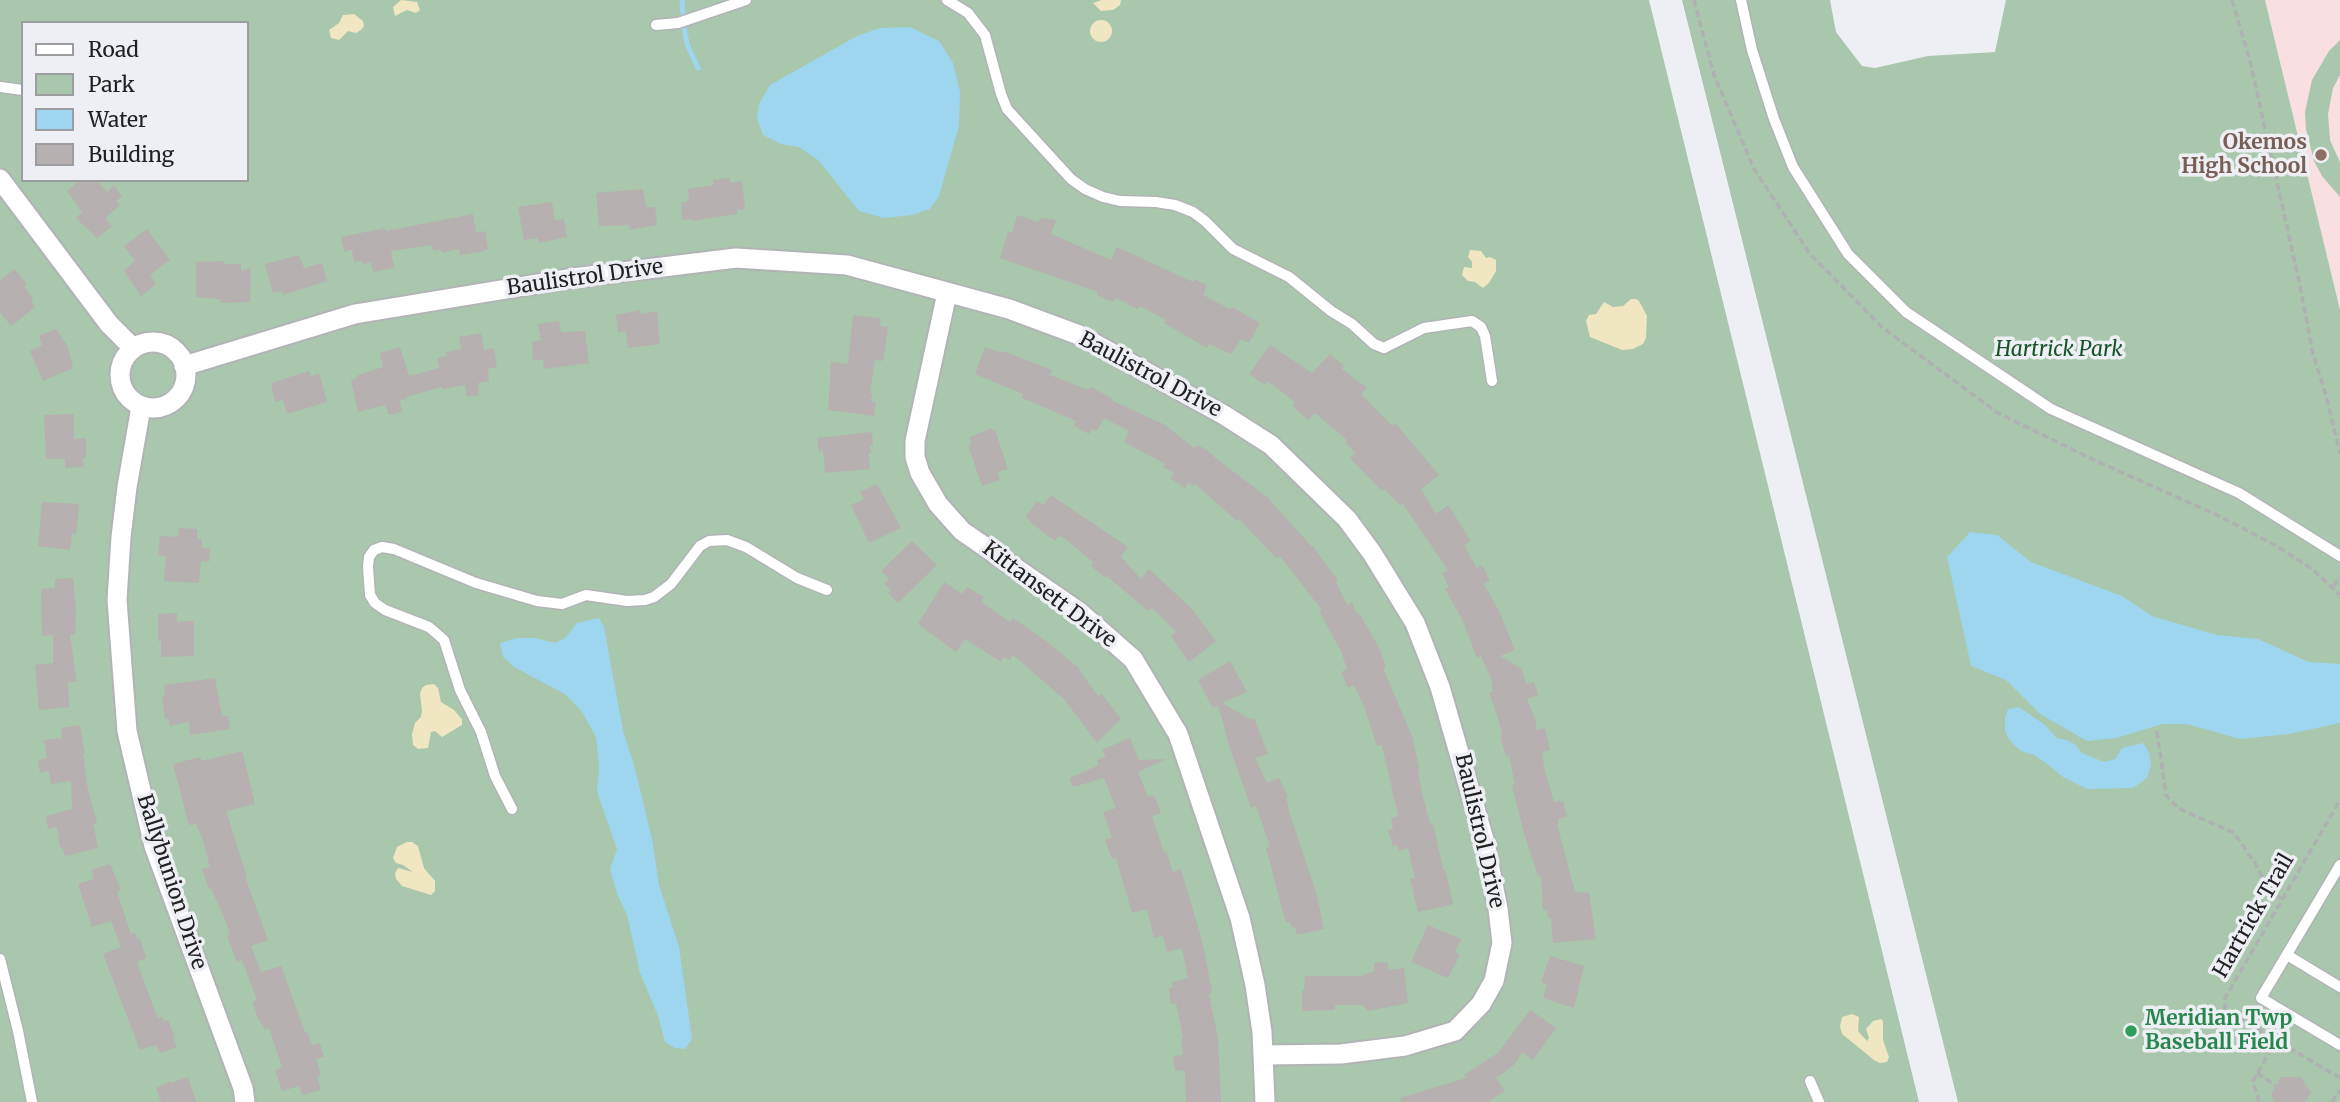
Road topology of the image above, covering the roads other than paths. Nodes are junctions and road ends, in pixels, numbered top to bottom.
1 (746, 0) edge
2 (947, 0) edge
3 (1741, 0) edge
4 (656, 25) dead end
5 (0, 87) edge
6 (21, 90) edge
7 (0, 180) edge
8 (947, 293) junction
9 (134, 348) junction
10 (184, 366) junction
11 (1492, 381) dead end
12 (141, 407) junction
13 (2340, 556) edge
14 (827, 590) dead end
15 (512, 809) dead end
16 (2340, 865) edge
17 (2287, 955) junction
18 (0, 959) edge
19 (2340, 987) edge
20 (2340, 1045) edge
21 (1264, 1055) junction
22 (1810, 1081) dead end
23 (32, 1102) edge
24 (245, 1102) edge
25 (1265, 1102) edge
26 (1819, 1102) edge

1 - 4 lane
2 - 11 lane
3 - 13 lane
5 - 6 lane
7 - 9 street
8 - 10 street, Baulistrol Drive
8 - 21 street, Kittansett Drive
8 - 21 street, Baulistrol Drive
9 - 10 street
9 - 12 street
10 - 12 street
12 - 24 street, Ballybunion Drive
14 - 15 lane
16 - 17 lane
17 - 19 lane
17 - 20 lane
18 - 23 lane
21 - 25 street, Kittansett Drive
22 - 26 lane

